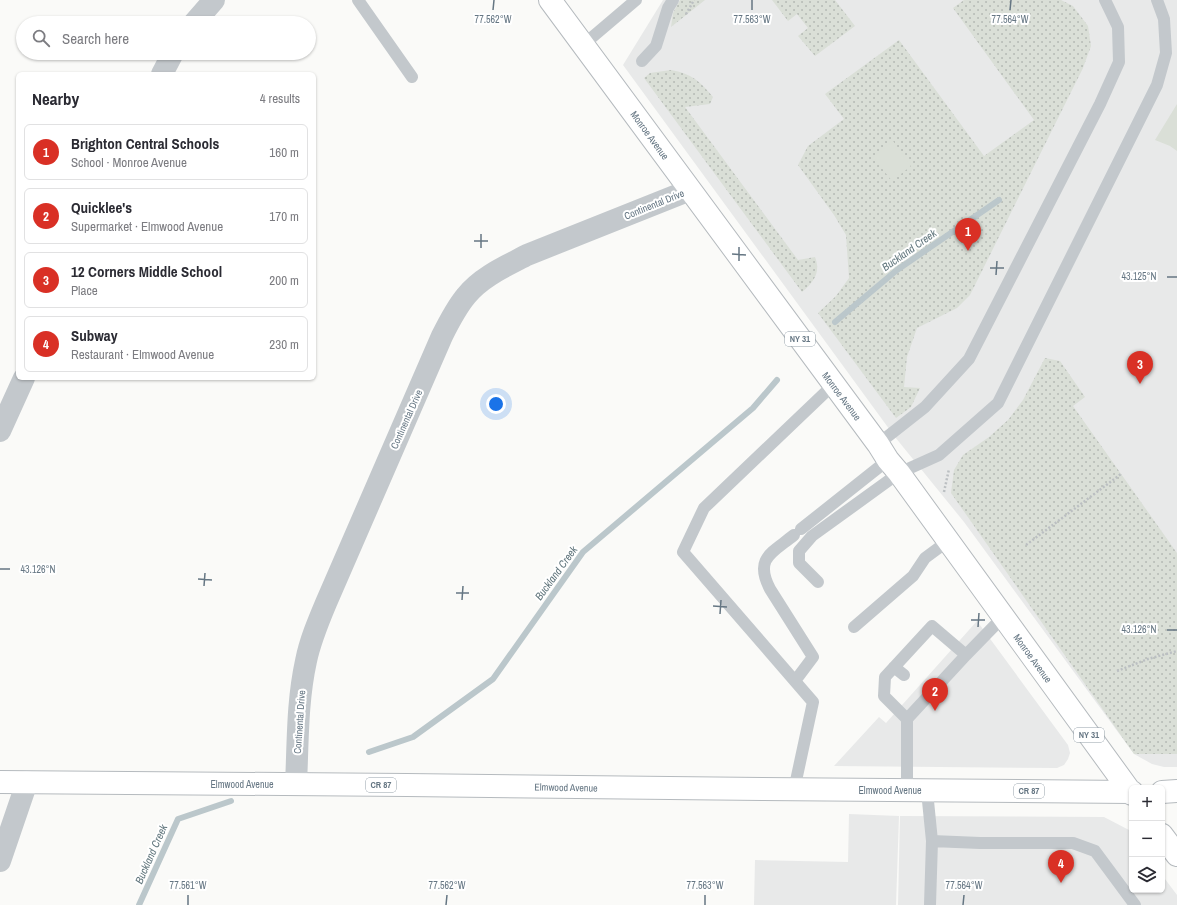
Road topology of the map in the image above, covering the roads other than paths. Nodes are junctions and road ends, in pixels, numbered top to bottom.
1 (214, 0) edge
2 (358, 0) edge
3 (550, 0) edge
4 (636, 0) edge
5 (674, 0) edge
6 (1105, 0) edge
7 (1158, 0) edge
8 (200, 16) edge
9 (583, 45) junction
10 (169, 60) edge
11 (642, 62) dead end
12 (163, 72) edge
13 (412, 77) dead end
14 (690, 190) junction
15 (23, 380) edge
16 (833, 385) junction
17 (0, 431) edge
18 (888, 459) junction
19 (948, 541) junction
20 (818, 582) dead end
21 (1003, 617) junction
22 (854, 627) dead end
23 (966, 655) junction
24 (894, 667) junction
25 (904, 675) dead end
26 (795, 681) junction
27 (907, 719) junction
28 (0, 782) edge
29 (27, 782) junction
30 (296, 784) junction
31 (1129, 788) edge
32 (794, 790) junction
33 (917, 791) junction
34 (1177, 791) edge
35 (1129, 792) edge
36 (1165, 792) edge
37 (1165, 839) edge
38 (932, 841) junction
39 (1177, 856) edge
40 (0, 861) edge
41 (930, 905) edge
42 (1135, 905) edge

1 - 8 street
2 - 13 lane
3 - 9 main road, Monroe Avenue / NY 31
4 - 9 lane
5 - 11 lane
6 - 18 lane
7 - 18 lane
9 - 14 main road, Monroe Avenue / NY 31
10 - 12 street
14 - 16 main road, Monroe Avenue / NY 31
14 - 30 street, Continental Drive
15 - 17 street
16 - 18 main road, Monroe Avenue / NY 31
16 - 26 lane
18 - 19 main road, Monroe Avenue / NY 31
18 - 20 lane
18 - 26 lane
19 - 21 main road, Monroe Avenue / NY 31
19 - 22 lane
21 - 23 lane
21 - 31 main road, Monroe Avenue / NY 31
23 - 24 lane
23 - 27 lane
24 - 25 lane
24 - 27 lane
26 - 32 lane
27 - 33 lane
28 - 29 main road, Elmwood Avenue / CR 87
29 - 30 main road, Elmwood Avenue / CR 87
29 - 40 street
30 - 32 main road, Elmwood Avenue / CR 87
32 - 33 main road, Elmwood Avenue / CR 87
33 - 35 main road, Elmwood Avenue / CR 87
33 - 38 lane
34 - 36 main road
37 - 39 main road
38 - 41 lane
38 - 42 lane

